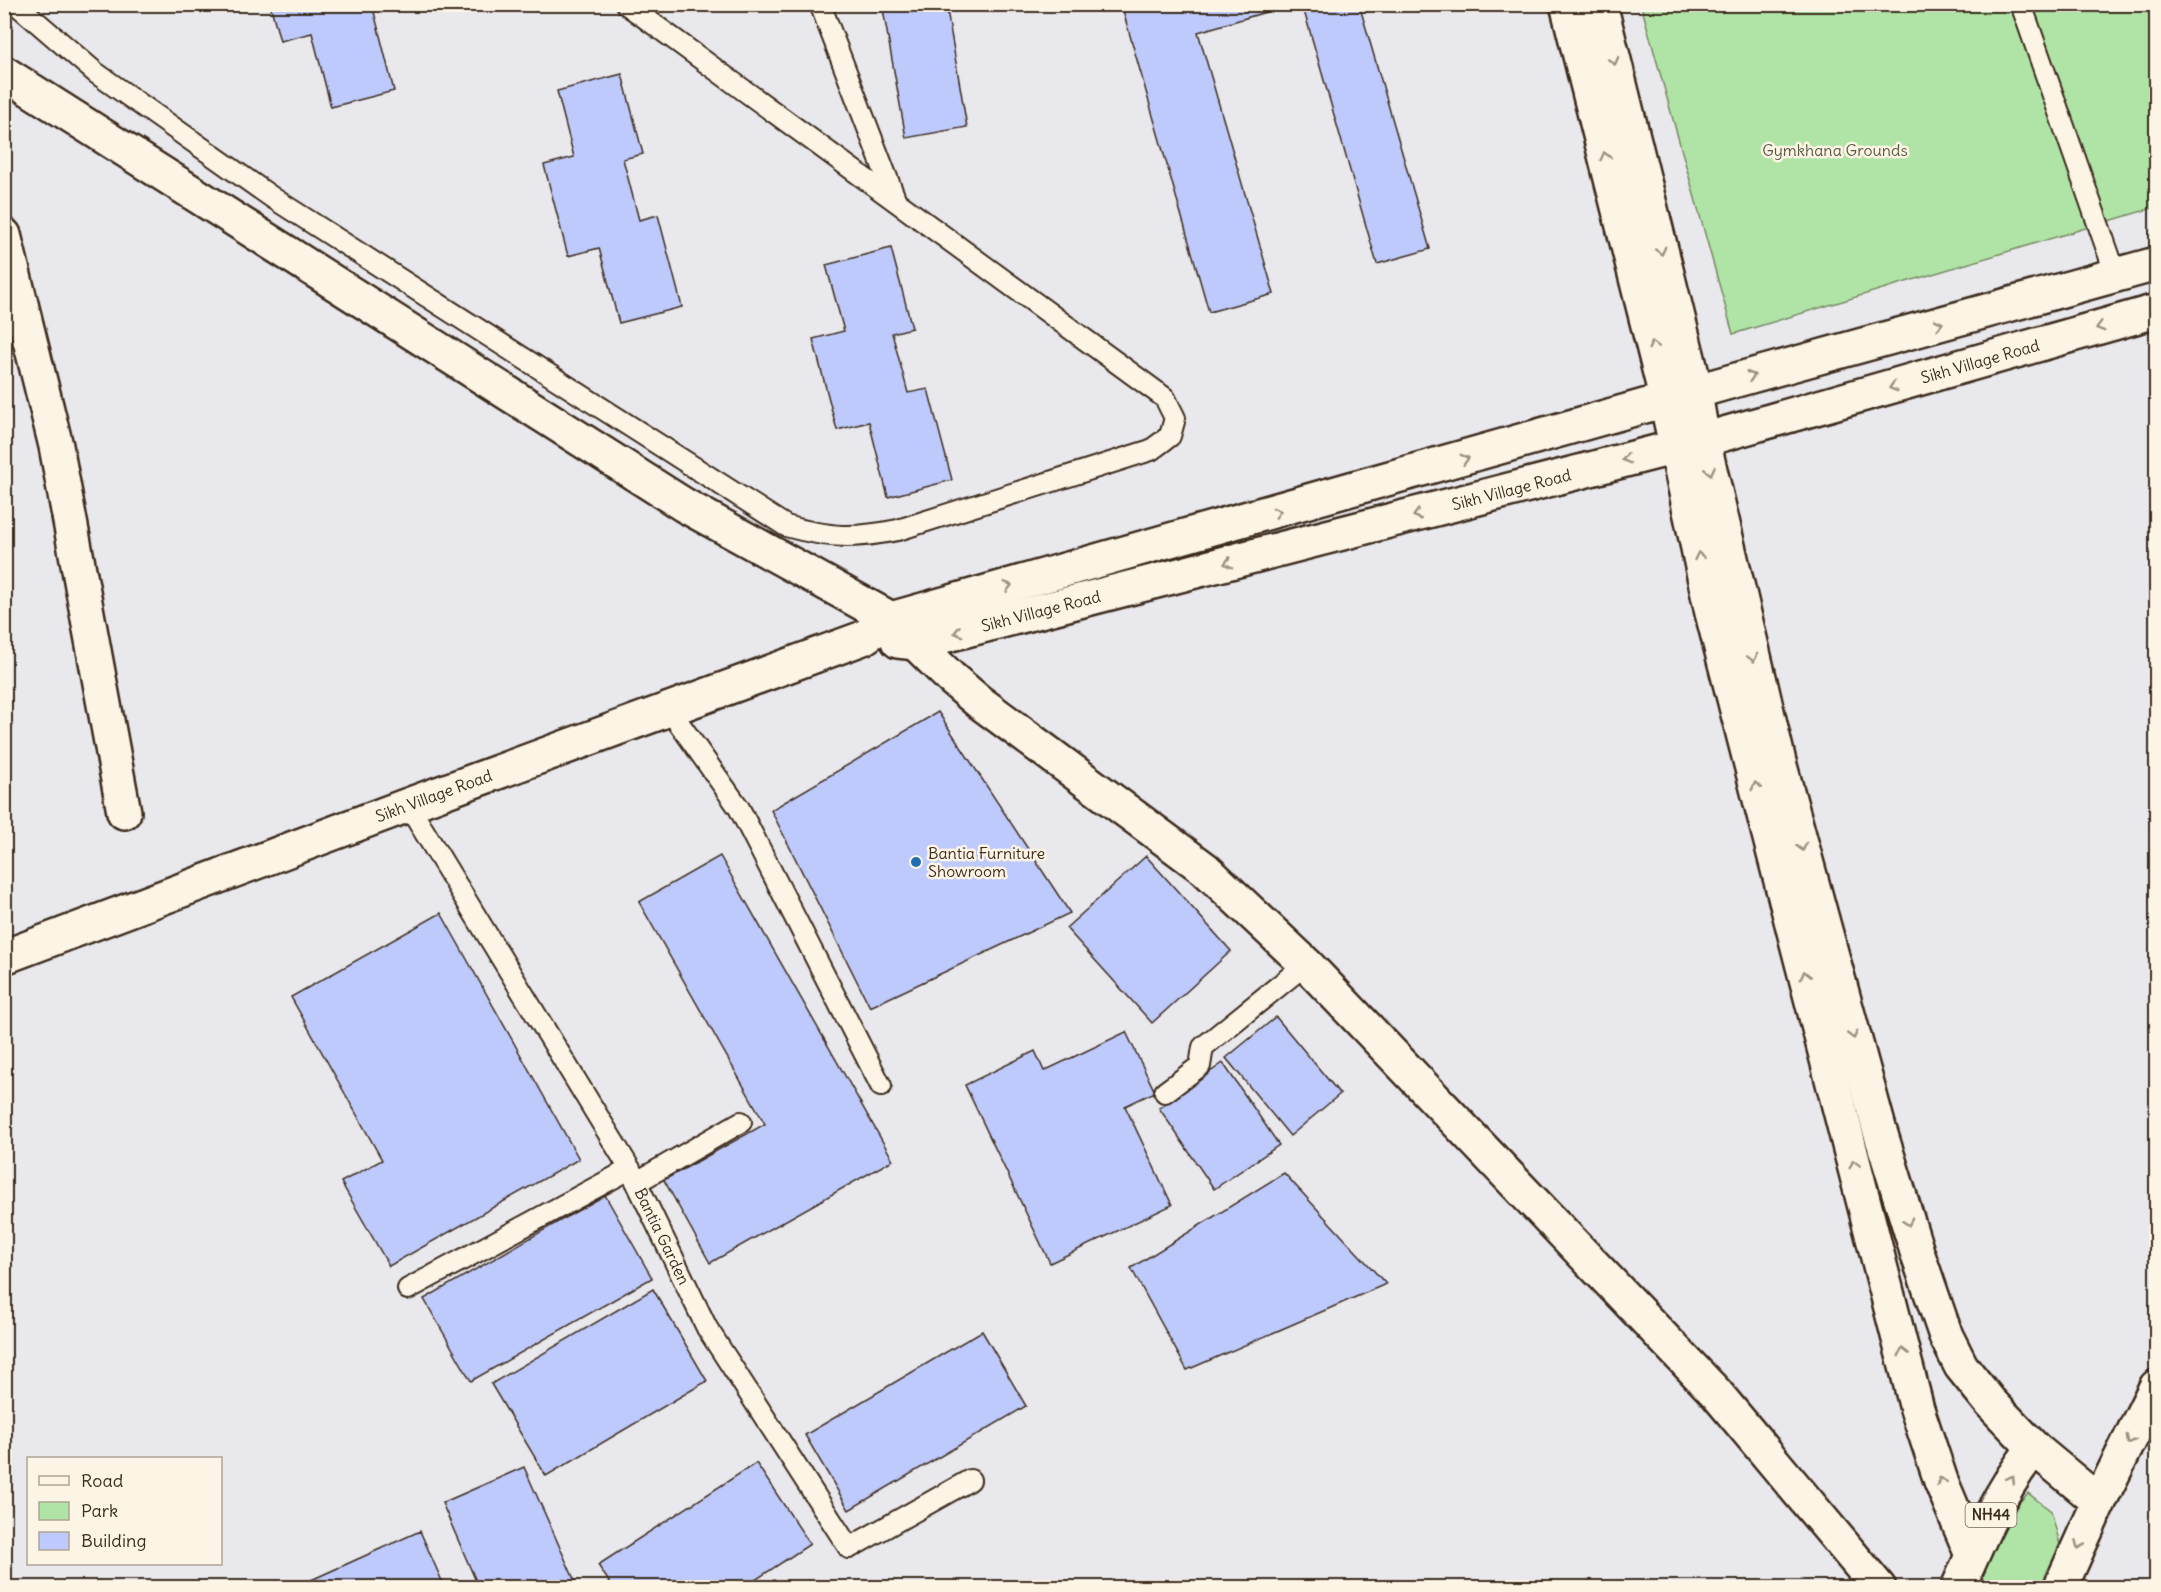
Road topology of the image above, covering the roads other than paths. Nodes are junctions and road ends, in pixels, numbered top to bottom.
1 (16, 4) edge
2 (820, 4) edge
3 (1567, 4) edge
4 (1600, 4) edge
5 (2021, 4) edge
6 (627, 5) edge
7 (4, 73) edge
8 (896, 201) junction
9 (4, 235) edge
10 (2157, 264) edge
11 (2116, 275) junction
12 (2157, 311) edge
13 (1680, 397) junction
14 (1689, 443) junction
15 (891, 619) junction
16 (863, 638) junction
17 (916, 643) junction
18 (669, 710) junction
19 (408, 805) junction
20 (124, 812) dead end
21 (4, 957) edge
22 (1306, 964) junction
23 (881, 1086) dead end
24 (1165, 1092) dead end
25 (741, 1122) dead end
26 (633, 1175) junction
27 (408, 1290) dead end
28 (2157, 1387) edge
29 (2034, 1449) junction
30 (970, 1480) dead end
31 (2099, 1502) junction
32 (1972, 1555) junction
33 (1879, 1587) edge
34 (1958, 1587) edge
35 (2060, 1587) edge

1 - 8 lane
2 - 8 lane
13 -> 3 main road
4 -> 13 main road
5 - 11 lane
6 - 8 lane
7 - 15 main road
9 - 20 main road
10 - 11 main road, Sikh Village Road
13 -> 11 main road, Sikh Village Road
12 -> 14 main road, Sikh Village Road
13 - 14 main road
15 -> 13 main road, Sikh Village Road
14 -> 17 main road, Sikh Village Road
14 -> 29 main road
32 -> 14 main road
15 - 16 main road, Sikh Village Road
15 - 17 main road
16 - 17 main road, Sikh Village Road
16 - 18 main road, Sikh Village Road
17 - 22 main road
18 - 19 main road, Sikh Village Road
18 - 23 lane
19 - 21 main road, Sikh Village Road
19 - 26 lane, Bantia Garden
22 - 24 lane
22 - 33 main road
25 - 26 lane
26 - 27 lane
26 - 30 lane, Bantia Garden
28 -> 31 main road
29 - 31 main road
32 -> 29 main road, NH44
31 -> 35 main road
32 - 34 main road, NH44

